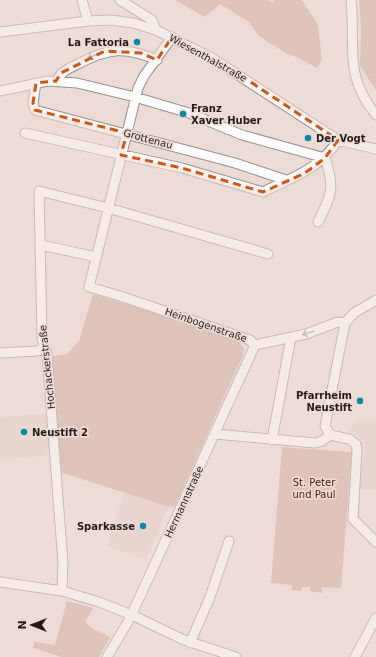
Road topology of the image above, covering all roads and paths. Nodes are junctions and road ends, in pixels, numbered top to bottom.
1 (82, 0) edge
2 (120, 0) edge
3 (351, 0) edge
4 (88, 21) junction
5 (156, 30) junction
6 (0, 32) edge
7 (172, 37) junction
8 (157, 60) junction
9 (57, 81) junction
10 (36, 83) junction
11 (0, 91) edge
12 (135, 97) junction
13 (376, 115) edge
14 (25, 133) dead end
15 (127, 133) junction
16 (338, 140) junction
17 (376, 149) edge
18 (121, 155) junction
19 (325, 158) junction
20 (286, 180) junction
21 (108, 208) junction
22 (318, 222) dead end
23 (41, 245) junction
24 (268, 254) dead end
25 (96, 257) junction
26 (376, 300) edge
27 (345, 323) junction
28 (291, 337) junction
29 (254, 345) junction
30 (44, 348) junction
31 (0, 352) edge
32 (215, 434) junction
33 (330, 435) junction
34 (272, 440) junction
35 (229, 541) dead end
36 (376, 542) edge
37 (0, 582) edge
38 (62, 591) junction
39 (132, 615) junction
40 (376, 618) edge
41 (190, 643) junction
42 (107, 657) edge
43 (236, 657) edge
44 (355, 657) edge

1 - 4 street
2 - 5 street
3 - 13 street
4 - 5 street, Wiesenthalstraße
4 - 6 street, Wiesenthalstraße
5 - 7 street, Wiesenthalstraße
7 - 8 street
7 - 16 street, Wiesenthalstraße
8 -> 9 street
8 - 12 street
9 - 10 street
9 - 12 street
10 - 11 street
10 - 15 street, Grottenau
12 - 15 street
12 - 19 street
14 - 18 street, Grottenau
15 - 18 street
15 - 20 street, Grottenau
16 - 17 street, Wiesenthalstraße
16 - 19 street, Grottenau
18 - 20 street, Grottenau
18 - 21 street
19 - 20 street, Grottenau
19 - 22 street
21 - 23 street, Hochackerstraße
21 - 24 street
21 - 25 street
23 - 25 street
23 - 30 street, Hochackerstraße
25 - 29 street, Heinbogenstraße
26 - 27 street
27 -> 28 street, Heinbogenstraße
27 - 33 street
28 - 29 street, Heinbogenstraße
28 - 34 street
29 - 32 street, Hermannstraße
30 - 31 street
30 - 38 street, Hochackerstraße
32 - 34 street
32 - 39 street, Hermannstraße
33 - 34 street
33 - 36 street
35 - 41 street
37 - 38 street
38 - 39 street
39 - 41 street
39 - 42 street, Hermannstraße
40 - 44 street
41 - 43 street

